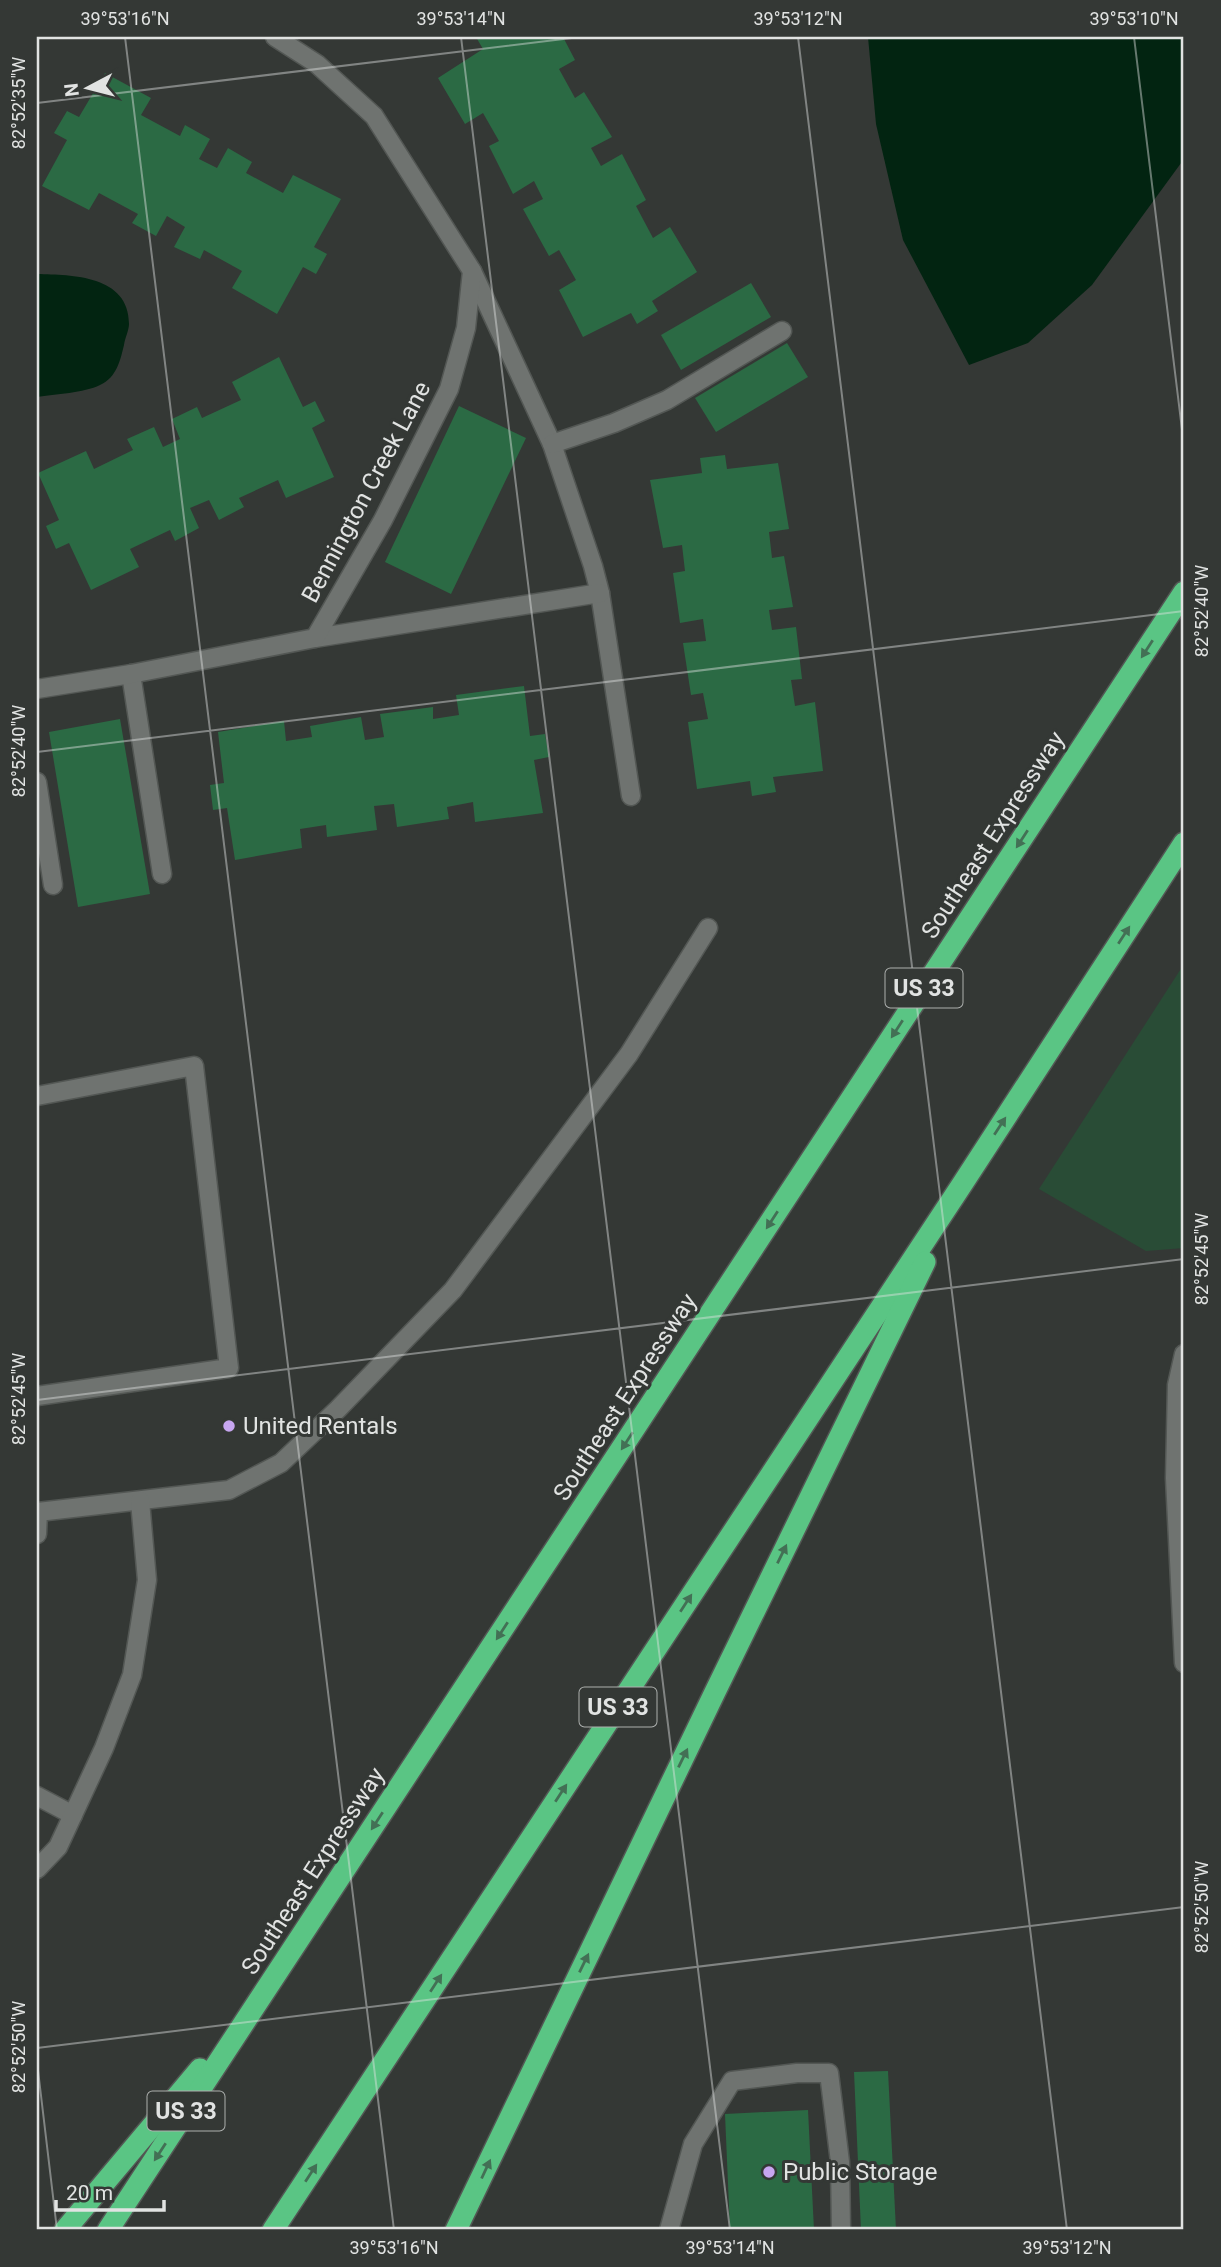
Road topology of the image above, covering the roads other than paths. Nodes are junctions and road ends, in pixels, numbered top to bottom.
1 (275, 37) edge
2 (472, 271) junction
3 (782, 331) dead end
4 (552, 444) junction
5 (1184, 592) edge
6 (600, 593) junction
7 (315, 638) junction
8 (131, 674) junction
9 (37, 689) edge
10 (37, 782) edge
11 (631, 796) dead end
12 (1184, 844) edge
13 (162, 874) dead end
14 (54, 885) dead end
15 (708, 928) dead end
16 (37, 1096) edge
17 (963, 1183) junction
18 (1184, 1354) edge
19 (37, 1396) edge
20 (140, 1501) junction
21 (37, 1509) edge
22 (37, 1534) edge
23 (1184, 1663) edge
24 (37, 1796) edge
25 (73, 1815) junction
26 (37, 1869) edge
27 (265, 1992) junction
28 (65, 2230) edge
29 (108, 2230) edge
30 (273, 2230) edge
31 (456, 2230) edge
32 (669, 2230) edge
33 (841, 2230) edge

1 - 2 street
2 - 4 street
2 - 7 street, Bennington Creek Lane
3 - 4 street
4 - 6 street
5 -> 27 highway, Southeast Expressway / US 33
6 - 7 street, Bennington Creek Lane
6 - 11 street
7 - 8 street, Bennington Creek Lane
8 - 9 street, Bennington Creek Lane
8 - 13 street
10 - 14 street
17 -> 12 highway, US 33
15 - 20 street
16 - 19 street
30 -> 17 highway, US 33
31 -> 17 highway
18 - 23 street
20 - 21 street
20 - 25 street
21 - 22 street
24 - 25 street
25 - 26 street
27 - 28 highway
27 -> 29 highway, Southeast Expressway / US 33
32 - 33 street

